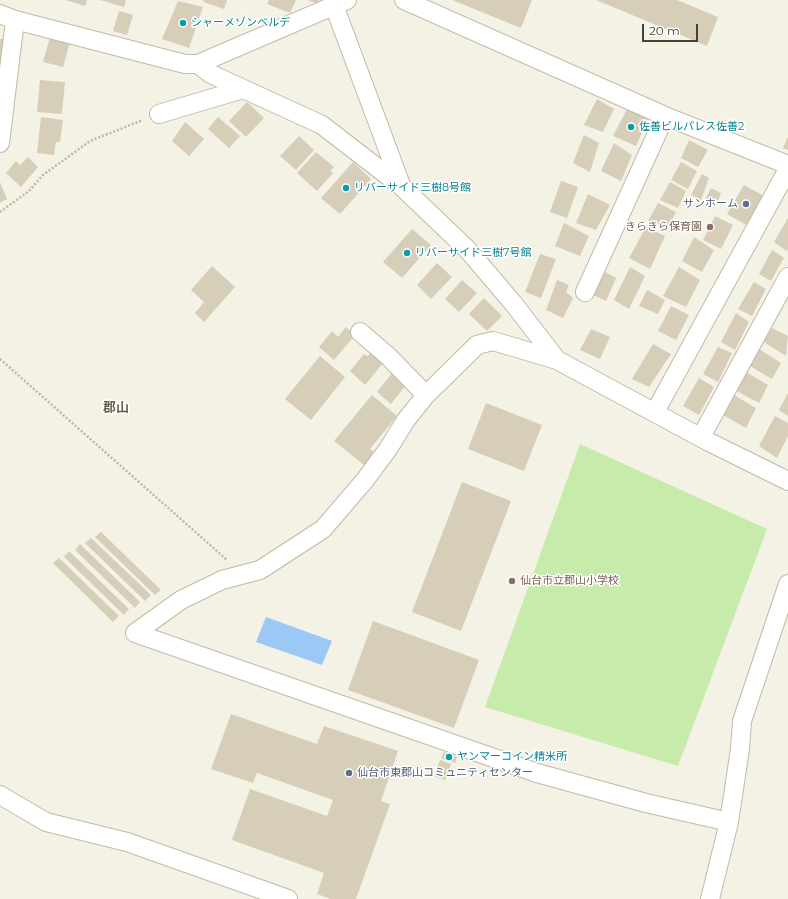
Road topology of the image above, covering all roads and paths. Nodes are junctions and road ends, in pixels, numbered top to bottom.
1 (404, 0) edge
2 (338, 2) edge
3 (8, 17) edge
4 (198, 64) junction
5 (243, 89) junction
6 (159, 114) joint
7 (665, 116) junction
8 (0, 143) edge
9 (788, 165) edge
10 (788, 169) edge
11 (401, 186) junction
12 (0, 212) edge
13 (788, 277) edge
14 (585, 292) dead end
15 (360, 332) dead end
16 (0, 359) edge
17 (557, 360) junction
18 (426, 395) junction
19 (655, 412) junction
20 (701, 437) junction
21 (788, 481) edge
22 (243, 574) junction
23 (788, 584) edge
24 (0, 795) edge
25 (729, 822) junction
26 (288, 899) edge
27 (710, 899) edge

1 - 7 street
2 - 4 street
2 - 11 street
3 - 4 street
3 - 8 street
4 - 5 street
5 - 6 street
5 - 11 street
6 - 12 path
7 - 9 street
7 - 14 street
10 - 19 street
11 - 17 street
13 - 20 street
15 - 18 street
16 - 22 path
17 - 18 street
17 - 19 street
18 - 22 street
19 - 20 street
20 - 21 street
22 - 25 street
23 - 25 street
24 - 26 street
25 - 27 street

